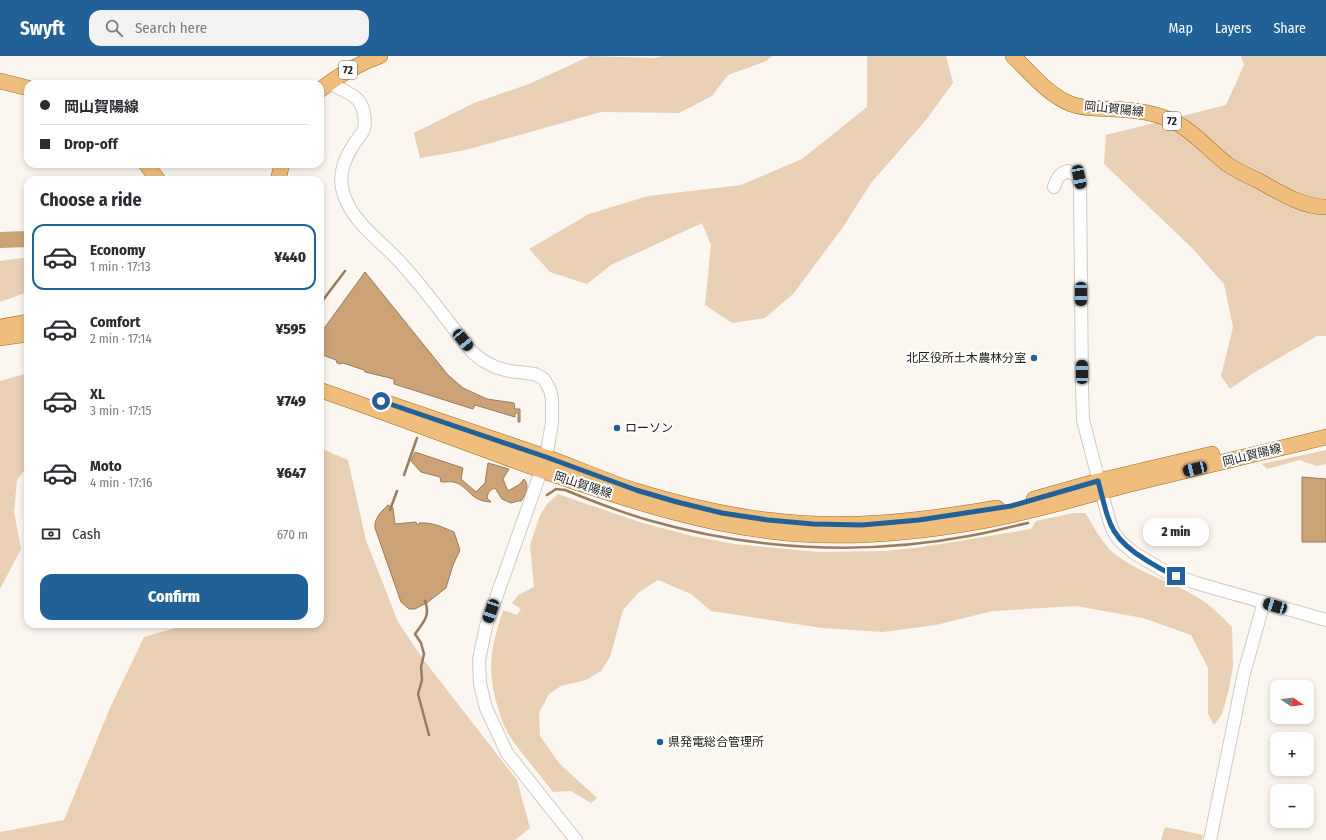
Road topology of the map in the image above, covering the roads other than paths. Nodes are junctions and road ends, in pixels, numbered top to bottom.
1 (380, 56) edge
2 (1013, 56) edge
3 (0, 81) edge
4 (24, 87) edge
5 (324, 87) edge
6 (1054, 187) dead end
7 (1326, 207) edge
8 (24, 323) edge
9 (0, 327) edge
10 (24, 335) edge
11 (0, 338) edge
12 (324, 381) edge
13 (324, 391) edge
14 (1326, 427) edge
15 (1326, 437) edge
16 (544, 464) junction
17 (1100, 487) junction
18 (1264, 602) junction
19 (1326, 620) edge
20 (576, 840) edge
21 (1210, 840) edge

1 - 5 main road, 72
2 - 7 main road, 岡山賀陽線 / 72
3 - 4 main road
5 - 16 street
6 - 17 street
8 - 9 main road
10 - 11 main road
12 - 16 main road, 岡山賀陽線
13 - 16 main road, 岡山賀陽線
14 - 17 main road, 岡山賀陽線
15 - 17 main road, 岡山賀陽線
16 - 17 main road, 岡山賀陽線
16 - 20 street
17 - 18 street
18 - 19 street
18 - 21 street

